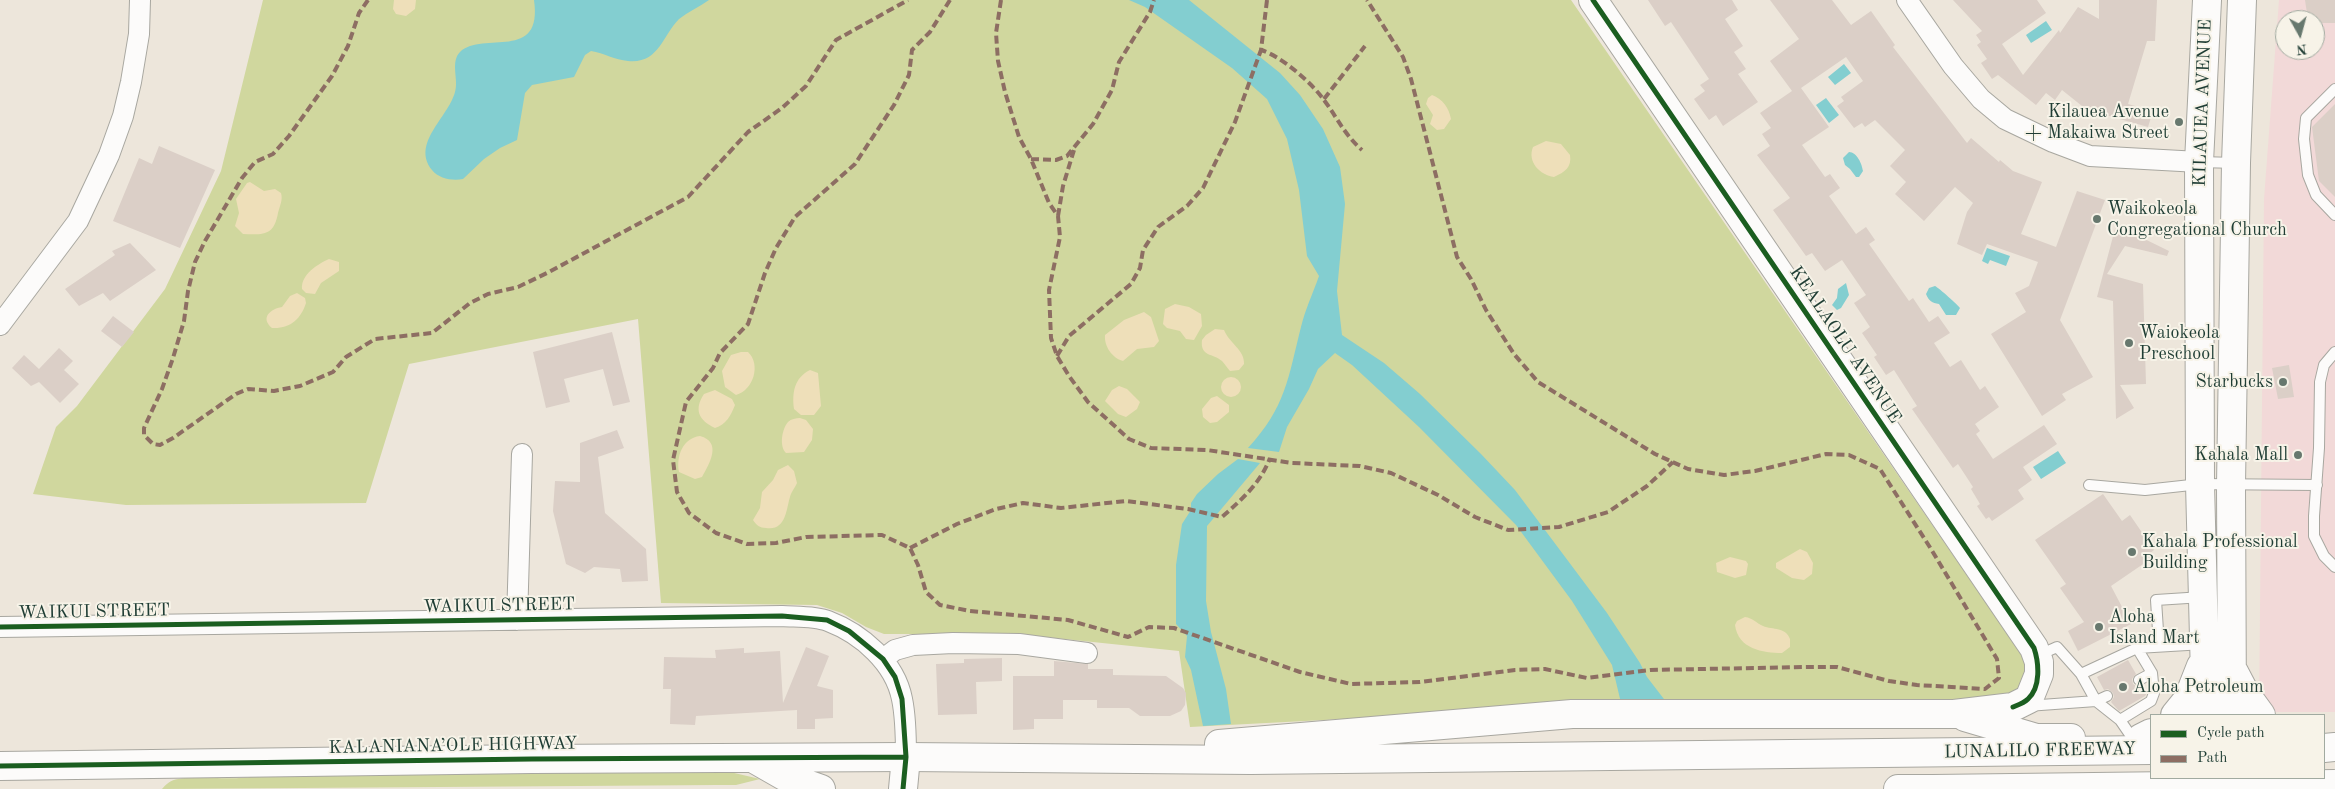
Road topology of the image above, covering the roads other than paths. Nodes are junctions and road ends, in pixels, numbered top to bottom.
1 (140, 0) edge
2 (1593, 0) edge
3 (1907, 0) edge
4 (2207, 0) edge
5 (2242, 0) edge
6 (2335, 89) edge
7 (2199, 162) junction
8 (2236, 163) junction
9 (2335, 214) edge
10 (0, 325) edge
11 (2335, 352) edge
12 (522, 454) dead end
13 (2200, 484) junction
14 (2088, 485) dead end
15 (2317, 485) junction
16 (2231, 486) junction
17 (2335, 567) edge
18 (2218, 596) junction
19 (517, 620) junction
20 (0, 627) edge
21 (2159, 646) junction
22 (2137, 648) junction
23 (2205, 650) junction
24 (1087, 653) dead end
25 (2036, 656) junction
26 (883, 659) junction
27 (2232, 666) junction
28 (2152, 673) junction
29 (2081, 674) junction
30 (2139, 680) dead end
31 (2107, 696) dead end
32 (2096, 701) junction
33 (2013, 708) junction
34 (1954, 714) junction
35 (2175, 714) edge
36 (2206, 714) edge
37 (2232, 714) edge
38 (2259, 714) edge
39 (2141, 736) edge
40 (906, 757) junction
41 (753, 758) junction
42 (1059, 758) junction
43 (0, 766) edge
44 (2335, 784) edge
45 (821, 789) edge
46 (903, 789) edge
47 (1898, 789) edge
48 (1933, 789) edge

1 - 10 street
2 - 25 main road, KEALAOLU AVENUE
3 - 7 street
4 - 7 main road, KILAUEA AVENUE
5 - 8 main road, KILAUEA AVENUE
6 - 9 lane
7 - 8 lane
7 - 13 main road, KILAUEA AVENUE
8 - 16 main road, KILAUEA AVENUE
11 - 15 lane
12 - 19 street
13 - 14 lane
13 - 16 lane
13 - 18 main road, KILAUEA AVENUE
15 - 16 lane
15 - 17 lane
16 - 18 main road, KILAUEA AVENUE
18 - 21 lane
18 - 23 main road, KILAUEA AVENUE
18 - 27 main road, KILAUEA AVENUE
19 - 20 street, WAIKUI STREET
19 - 26 street, WAIKUI STREET
21 - 22 lane
21 - 23 lane
22 - 28 lane
22 - 29 lane
23 - 35 main road
23 - 36 main road, KILAUEA AVENUE
24 - 26 street
25 - 29 lane
25 - 33 main road, KEALAOLU AVENUE
26 - 40 street, WAIKUI STREET
27 - 37 main road, KILAUEA AVENUE
27 - 38 main road
28 - 30 lane
28 - 39 lane
29 - 32 lane
31 - 32 lane
32 - 33 lane
32 - 39 lane
33 - 34 main road
34 - 39 main road
34 - 42 main road
39 - 42 main road, LUNALILO FREEWAY
40 - 41 main road, KALANIANA’OLE HIGHWAY
40 - 42 main road, KALANIANA’OLE HIGHWAY
40 - 46 main road
41 - 43 main road, KALANIANA’OLE HIGHWAY
41 - 45 main road
44 - 48 main road, LUNALILO FREEWAY, bridge
47 - 48 main road, LUNALILO FREEWAY

